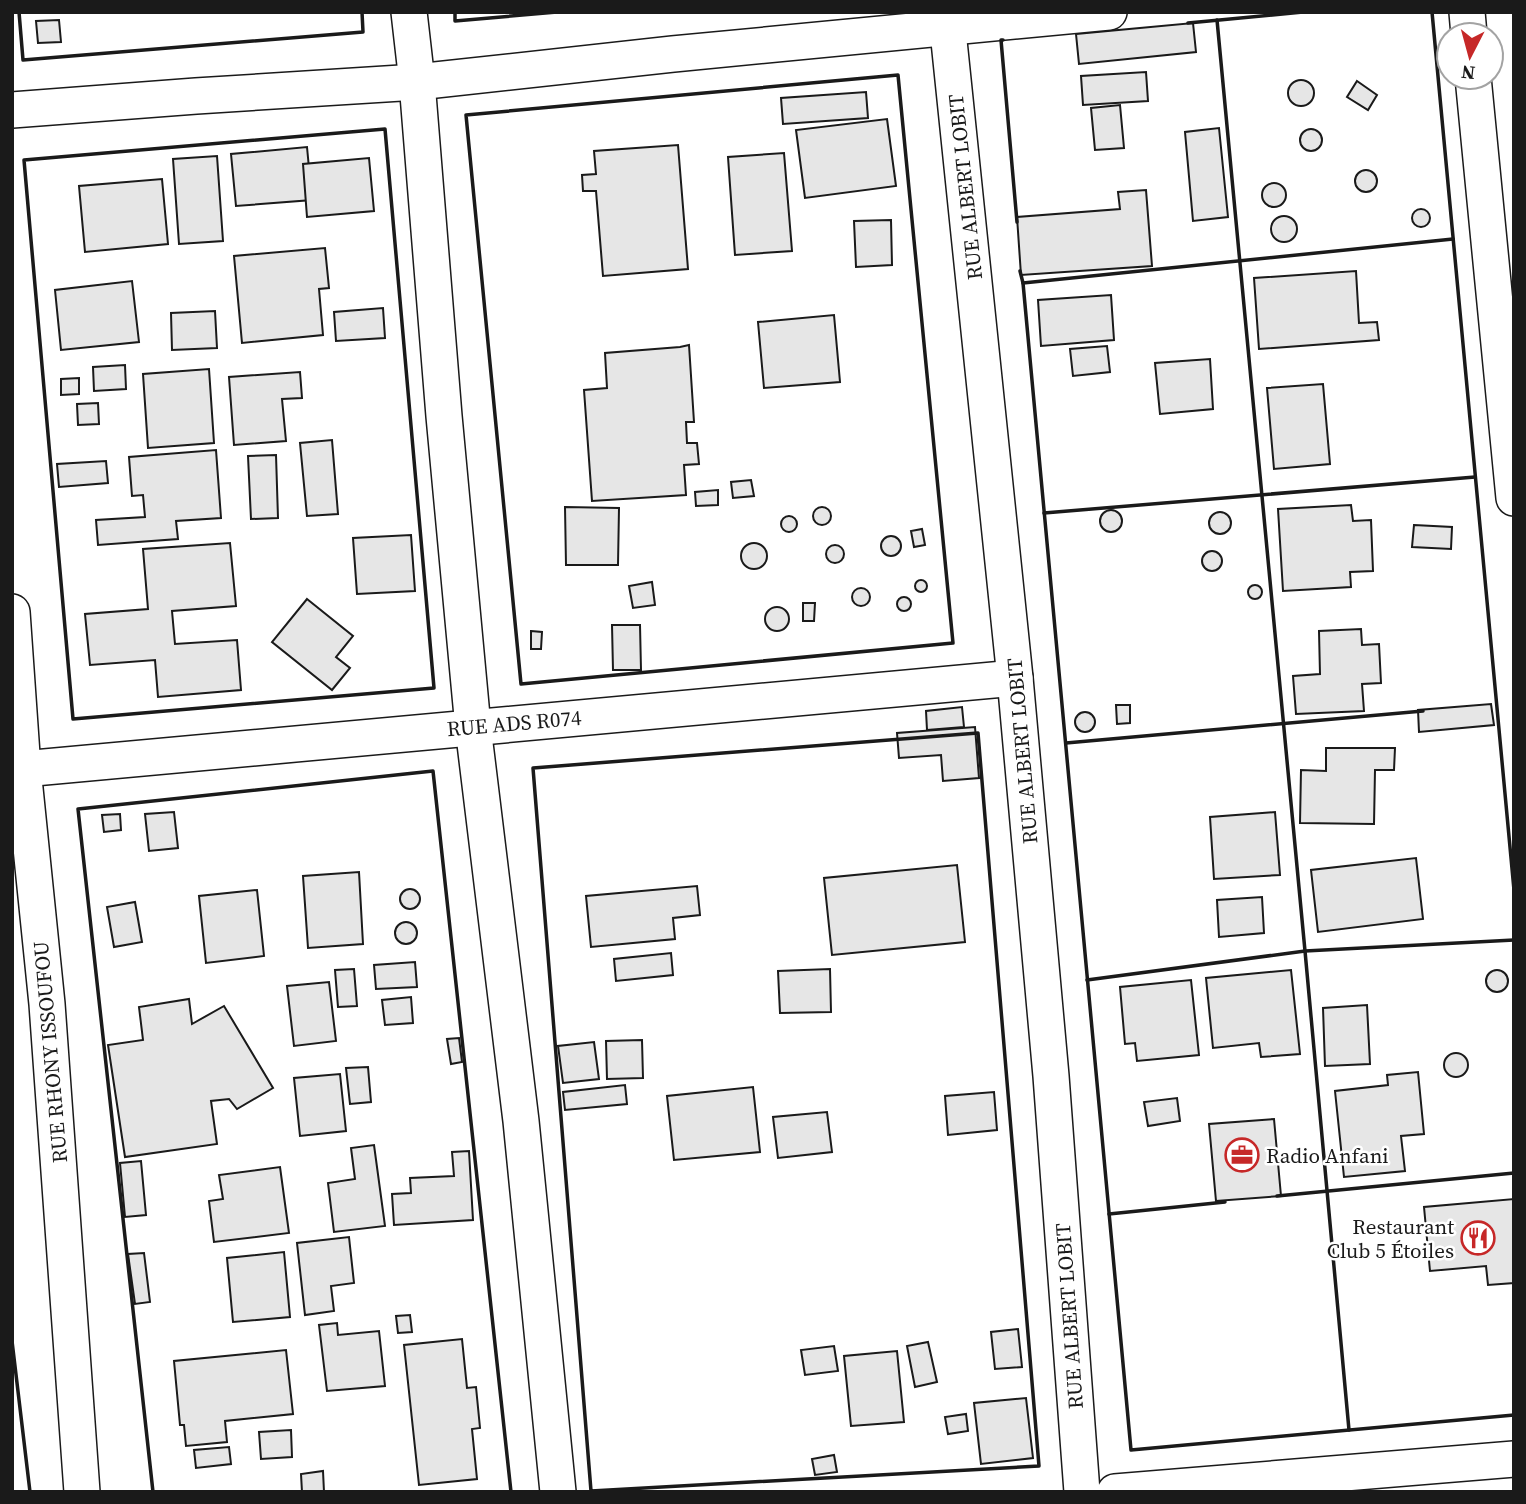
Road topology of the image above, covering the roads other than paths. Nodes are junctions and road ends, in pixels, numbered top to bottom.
1 (409, 12) edge
2 (1109, 12) edge
3 (947, 21) edge
4 (417, 82) junction
5 (1475, 91) edge
6 (12, 110) edge
7 (1502, 272) edge
8 (1514, 498) edge
9 (12, 612) edge
10 (1015, 678) junction
11 (473, 727) junction
12 (18, 770) edge
13 (1514, 1459) edge
14 (82, 1492) edge
15 (558, 1492) edge
16 (1082, 1492) edge
17 (1115, 1492) edge

1 - 4 street
2 - 3 street
3 - 4 street
3 - 10 street, RUE ALBERT LOBIT
4 - 6 street
4 - 11 street
5 - 7 street
7 - 8 street
9 - 12 street, RUE RHONY ISSOUFOU
10 - 11 street, RUE ADS R074
10 - 16 street, RUE ALBERT LOBIT
11 - 12 street, RUE ADS R074
11 - 15 street
12 - 14 street, RUE RHONY ISSOUFOU
13 - 17 street

